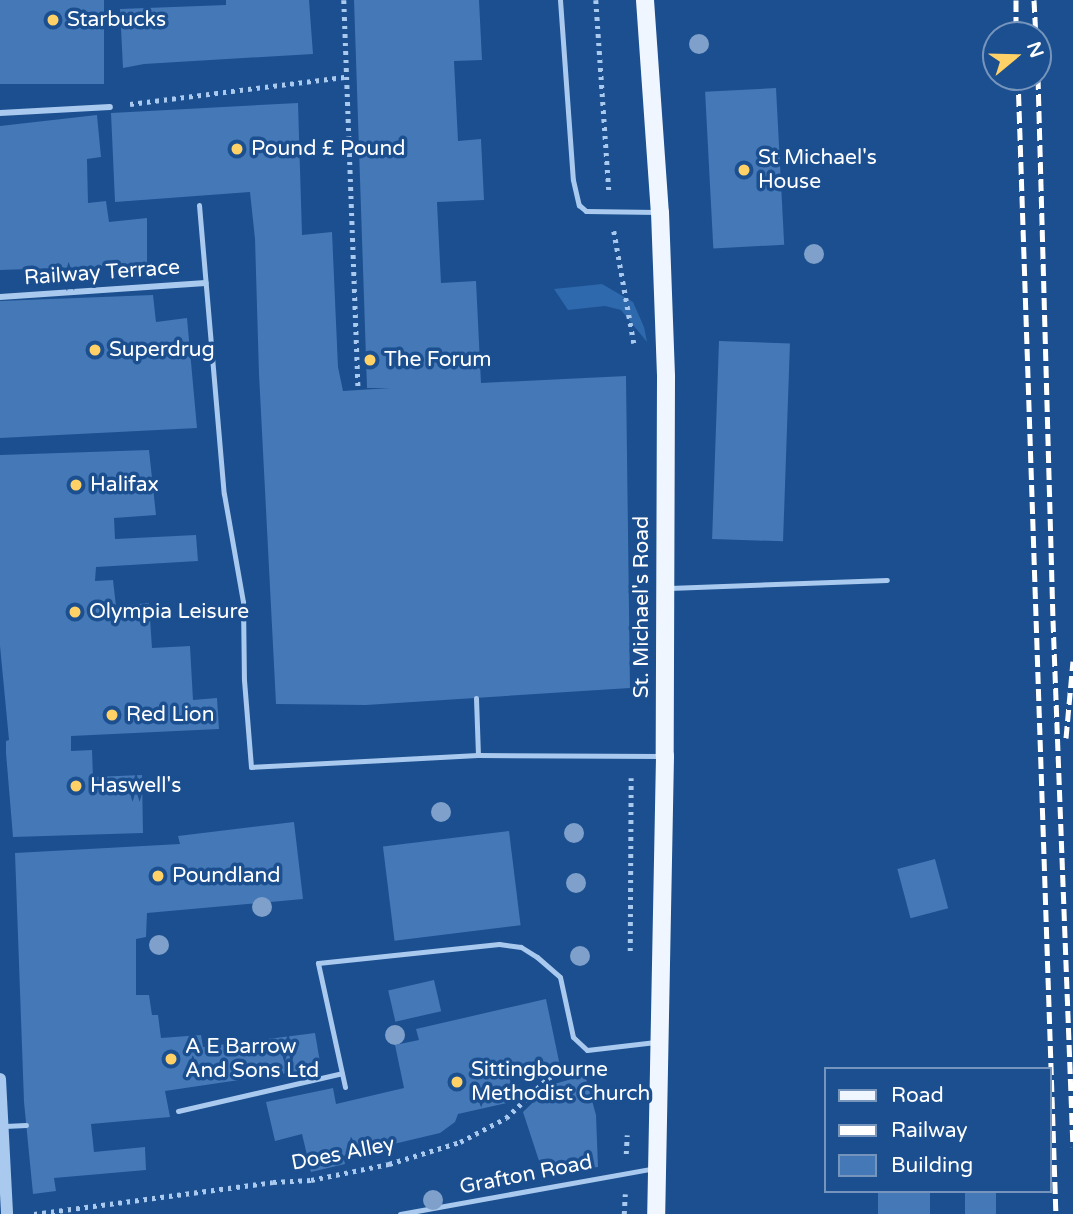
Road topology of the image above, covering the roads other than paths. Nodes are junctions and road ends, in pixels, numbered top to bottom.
1 (560, 0) edge
2 (645, 0) edge
3 (110, 107) road end
4 (0, 113) edge
5 (199, 205) dead end
6 (660, 212) junction
7 (206, 283) junction
8 (0, 297) edge
9 (887, 580) dead end
10 (665, 589) junction
11 (476, 698) dead end
12 (478, 755) junction
13 (664, 756) junction
14 (659, 1041) junction
15 (342, 1073) junction
16 (0, 1079) edge
17 (345, 1087) dead end
18 (178, 1111) dead end
19 (26, 1125) dead end
20 (1, 1126) edge
21 (657, 1167) junction
22 (7, 1214) edge
23 (400, 1214) edge
24 (656, 1214) edge

1 - 6 lane
2 - 6 main road, St. Michael's Road
3 - 4 street
5 - 7 lane
6 - 10 main road, St. Michael's Road
7 - 8 street, Railway Terrace
7 - 12 lane
9 - 10 lane
10 - 13 main road, St. Michael's Road
11 - 12 lane
12 - 13 lane
13 - 14 main road, St. Michael's Road
14 - 15 lane
14 - 21 main road, St. Michael's Road
15 - 17 lane
15 - 18 lane
16 - 20 street
19 - 20 lane
20 - 22 street
21 - 23 lane, Grafton Road
21 - 24 main road, St. Michael's Road

